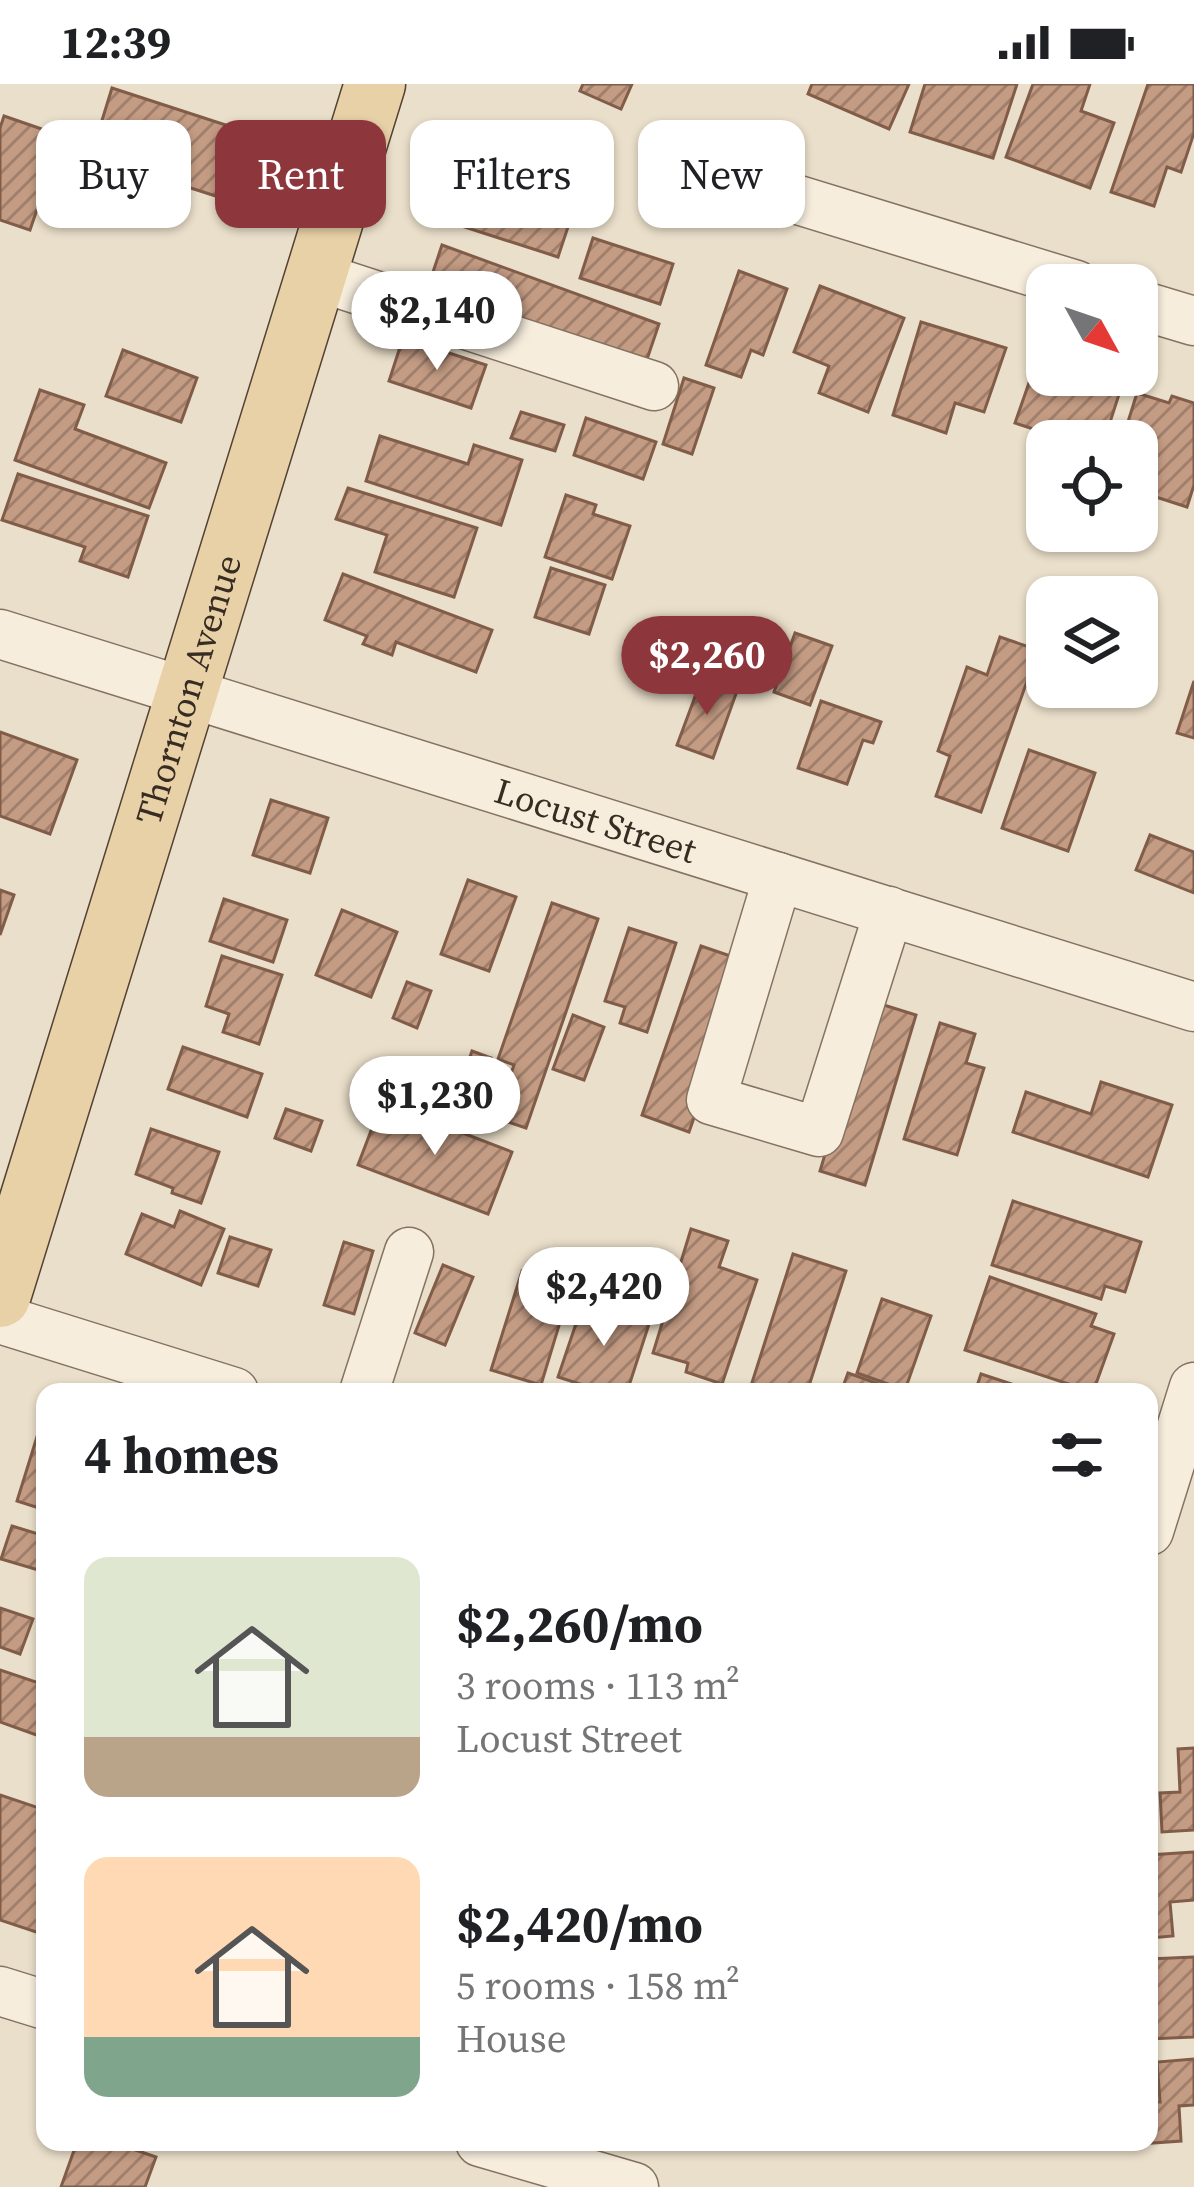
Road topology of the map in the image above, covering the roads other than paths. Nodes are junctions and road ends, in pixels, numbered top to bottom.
1 (375, 84) edge
2 (805, 202) edge
3 (1026, 270) edge
4 (316, 276) junction
5 (1158, 310) edge
6 (1194, 321) edge
7 (654, 386) dead end
8 (0, 634) edge
9 (188, 693) junction
10 (778, 877) junction
11 (889, 911) junction
12 (1194, 1006) edge
13 (409, 1252) dead end
14 (0, 1297) edge
15 (0, 1318) edge
16 (206, 1383) edge
17 (367, 1383) edge
18 (1194, 1387) edge
19 (1166, 1521) edge
20 (0, 1991) edge
21 (36, 2002) edge
22 (559, 2153) edge
23 (634, 2187) edge

1 - 4 main road, Thornton Avenue
2 - 3 street
4 - 7 street
4 - 9 main road, Thornton Avenue
5 - 6 street
8 - 9 street, Locust Street
9 - 10 street, Locust Street
9 - 14 main road, Thornton Avenue
10 - 11 street, Locust Street
10 - 11 street
11 - 12 street, Locust Street
13 - 17 street
15 - 16 street
18 - 19 street
20 - 21 street
22 - 23 street

